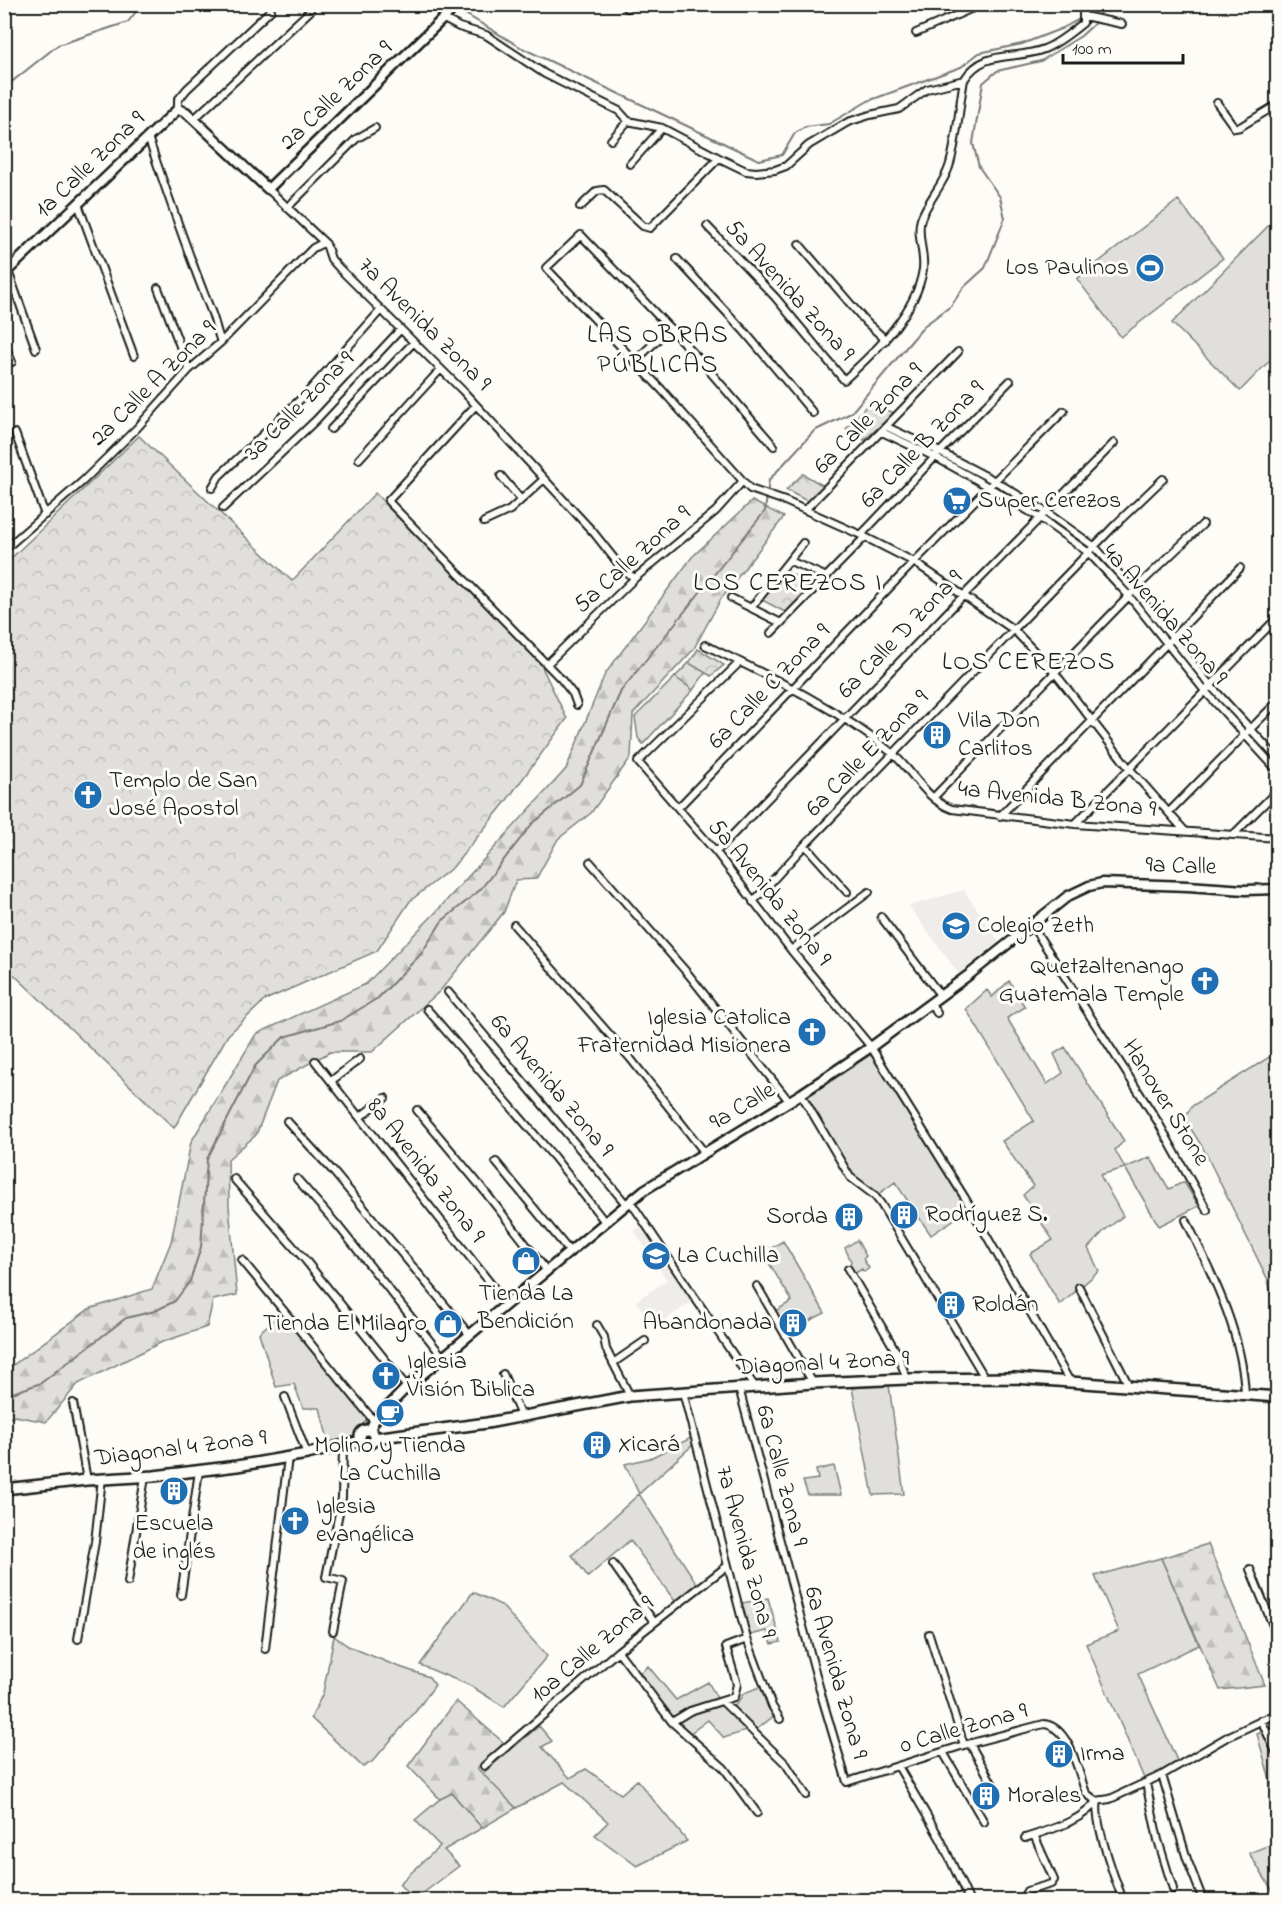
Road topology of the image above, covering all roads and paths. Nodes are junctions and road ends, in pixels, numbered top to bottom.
1 (458, 4) edge
2 (982, 4) edge
3 (271, 10) dead end
4 (310, 11) dead end
5 (1084, 13) edge
6 (445, 17) junction
7 (1122, 24) dead end
8 (916, 33) dead end
9 (964, 80) junction
10 (1217, 103) dead end
11 (1278, 104) edge
12 (178, 109) junction
13 (194, 119) junction
14 (628, 121) junction
15 (375, 128) dead end
16 (662, 128) junction
17 (148, 137) junction
18 (611, 140) dead end
19 (719, 158) junction
20 (630, 164) dead end
21 (268, 189) junction
22 (78, 204) junction
23 (580, 207) dead end
24 (287, 208) junction
25 (707, 226) dead end
26 (326, 244) junction
27 (799, 244) dead end
28 (677, 260) dead end
29 (6, 273) edge
30 (158, 288) dead end
31 (380, 311) junction
32 (670, 328) junction
33 (400, 330) junction
34 (886, 340) junction
35 (4, 342) edge
36 (221, 342) junction
37 (413, 343) junction
38 (36, 349) dead end
39 (958, 352) dead end
40 (134, 356) dead end
41 (12, 362) dead end
42 (635, 362) junction
43 (189, 370) junction
44 (440, 370) junction
45 (1010, 381) dead end
46 (476, 405) junction
47 (1064, 411) dead end
48 (813, 413) dead end
49 (331, 429) dead end
50 (885, 429) junction
51 (15, 433) dead end
52 (1114, 443) dead end
53 (774, 446) dead end
54 (940, 452) junction
55 (934, 457) junction
56 (359, 459) dead end
57 (501, 476) dead end
58 (544, 479) junction
59 (1163, 479) dead end
60 (995, 481) junction
61 (742, 482) junction
62 (989, 486) junction
63 (212, 488) dead end
64 (521, 500) junction
65 (223, 508) dead end
66 (805, 510) junction
67 (1046, 512) junction
68 (45, 515) junction
69 (1040, 518) junction
70 (483, 522) dead end
71 (1203, 524) dead end
72 (863, 536) junction
73 (803, 543) dead end
74 (1095, 547) junction
75 (4, 550) edge
76 (1089, 553) junction
77 (790, 561) junction
78 (914, 562) junction
79 (1240, 568) dead end
80 (827, 577) junction
81 (634, 578) junction
82 (1134, 590) junction
83 (964, 595) junction
84 (1130, 596) junction
85 (731, 598) dead end
86 (751, 608) junction
87 (1278, 617) edge
88 (781, 622) junction
89 (1014, 630) junction
90 (771, 633) dead end
91 (1170, 640) junction
92 (705, 645) dead end
93 (740, 662) junction
94 (547, 664) junction
95 (1055, 673) junction
96 (1210, 685) junction
97 (794, 689) junction
98 (1204, 690) junction
99 (1278, 701) edge
100 (577, 705) dead end
101 (844, 720) junction
102 (1092, 720) junction
103 (1249, 729) junction
104 (1244, 735) junction
105 (893, 754) junction
106 (1278, 759) edge
107 (1129, 768) junction
108 (1278, 771) edge
109 (1278, 790) edge
110 (934, 797) junction
111 (678, 808) junction
112 (1169, 812) junction
113 (1000, 816) junction
114 (1076, 824) junction
115 (1184, 830) junction
116 (1233, 835) junction
117 (1278, 838) edge
118 (805, 845) junction
119 (716, 852) junction
120 (590, 862) dead end
121 (1278, 889) edge
122 (848, 892) dead end
123 (869, 892) dead end
124 (753, 902) junction
125 (881, 917) dead end
126 (1031, 924) junction
127 (514, 925) dead end
128 (791, 950) junction
129 (448, 992) dead end
130 (940, 995) junction
131 (930, 1003) junction
132 (427, 1009) dead end
133 (936, 1013) dead end
134 (871, 1047) junction
135 (360, 1059) dead end
136 (315, 1061) dead end
137 (331, 1081) junction
138 (801, 1094) junction
139 (385, 1098) dead end
140 (789, 1101) junction
141 (417, 1110) dead end
142 (360, 1118) junction
143 (287, 1121) dead end
144 (705, 1153) junction
145 (496, 1162) dead end
146 (234, 1179) dead end
147 (297, 1179) dead end
148 (628, 1202) junction
149 (1207, 1210) dead end
150 (1186, 1220) dead end
151 (605, 1222) junction
152 (570, 1252) junction
153 (242, 1260) dead end
154 (848, 1269) dead end
155 (547, 1270) junction
156 (757, 1286) dead end
157 (1079, 1287) dead end
158 (506, 1303) junction
159 (597, 1325) dead end
160 (469, 1334) junction
161 (645, 1341) dead end
162 (443, 1356) junction
163 (614, 1363) junction
164 (503, 1374) dead end
165 (985, 1378) junction
166 (907, 1379) junction
167 (1069, 1380) junction
168 (813, 1383) junction
169 (1129, 1386) junction
170 (407, 1387) junction
171 (755, 1387) junction
172 (739, 1388) junction
173 (683, 1392) junction
174 (1245, 1395) junction
175 (630, 1396) junction
176 (285, 1397) dead end
177 (1278, 1397) edge
178 (73, 1403) dead end
179 (521, 1416) junction
180 (374, 1421) junction
181 (372, 1434) junction
182 (343, 1445) junction
183 (307, 1454) junction
184 (288, 1457) junction
185 (199, 1471) junction
186 (145, 1477) junction
187 (102, 1478) junction
188 (87, 1480) junction
189 (4, 1490) edge
190 (613, 1564) dead end
191 (727, 1566) junction
192 (1250, 1569) dead end
193 (788, 1573) joint
194 (128, 1582) dead end
195 (181, 1595) dead end
196 (654, 1622) junction
197 (333, 1631) dead end
198 (929, 1634) dead end
199 (1278, 1638) edge
200 (78, 1639) dead end
201 (747, 1639) junction
202 (265, 1649) dead end
203 (618, 1651) junction
204 (723, 1702) junction
205 (1278, 1713) edge
206 (780, 1719) dead end
207 (1261, 1720) junction
208 (672, 1722) junction
209 (967, 1745) junction
210 (943, 1752) junction
211 (1278, 1756) edge
212 (484, 1766) dead end
213 (898, 1767) junction
214 (1162, 1775) junction
215 (847, 1782) joint
216 (1146, 1783) junction
217 (998, 1792) dead end
218 (806, 1795) dead end
219 (1097, 1801) junction
220 (757, 1813) dead end
221 (984, 1822) dead end
222 (1034, 1835) junction
223 (1024, 1838) dead end
224 (1173, 1889) dead end
225 (969, 1900) edge
226 (1025, 1900) edge
227 (1123, 1900) edge
228 (1203, 1900) edge

1 - 6 street, 2a Calle Zona 9
2 - 8 street
3 - 12 street
4 - 13 street
5 - 7 street
5 - 9 street
6 - 14 street
6 - 21 street, 2a Calle Zona 9
9 - 19 street
9 - 34 street
10 - 11 street
12 - 13 street, 7a Avenida Zona 9
12 - 17 street, 1a Calle Zona 9
13 - 21 street, 7a Avenida Zona 9
14 - 16 street
14 - 18 street
15 - 24 street
16 - 19 street
16 - 20 street
17 - 22 street, 1a Calle Zona 9
17 - 36 street
19 - 23 street
21 - 24 street, 7a Avenida Zona 9
22 - 29 street, 1a Calle Zona 9
22 - 40 street
24 - 26 street, 7a Avenida Zona 9
25 - 34 street, 5a Avenida Zona 9
26 - 31 street, 7a Avenida Zona 9
26 - 36 street, 2a Calle A Zona 9
27 - 34 street
28 - 48 street
29 - 38 street
30 - 43 street
31 - 33 street, 7a Avenida Zona 9
31 - 63 street
32 - 42 street
32 - 42 street
32 - 53 street
33 - 37 street, 7a Avenida Zona 9
33 - 65 street, 3a Calle Zona 9
35 - 41 street
36 - 43 street, 2a Calle A Zona 9
37 - 44 street, 7a Avenida Zona 9
37 - 49 street
39 - 50 street, 6a Calle Zona 9
42 - 61 street
43 - 68 street, 2a Calle A Zona 9
44 - 46 street, 7a Avenida Zona 9
44 - 56 street
45 - 54 street, 6a Calle B Zona 9
46 - 58 street, 7a Avenida Zona 9
46 - 94 street
47 - 60 street, 6a Calle C Zona 9
50 - 54 street, 4a Avenida Zona 9
50 - 55 street, 4a Avenida Zona 9
50 - 66 street, 6a Calle Zona 9
51 - 68 street
52 - 67 street, 6a Calle D Zona 9
54 - 55 street, 6a Calle B Zona 9
54 - 60 street, 4a Avenida Zona 9
55 - 62 street, 4a Avenida Zona 9
55 - 72 street, 6a Calle B Zona 9
57 - 64 street
58 - 64 street
58 - 81 street, 7a Avenida Zona 9
59 - 74 street, 6a Calle E Zona 9
60 - 62 street, 6a Calle C Zona 9
60 - 67 street, 4a Avenida Zona 9
61 - 66 street
61 - 81 street, 5a Calle Zona 9
62 - 69 street, 4a Avenida Zona 9
62 - 78 street, 6a Calle C Zona 9
64 - 70 street
66 - 72 street
67 - 69 street, 6a Calle D Zona 9
67 - 74 street, 4a Avenida Zona 9
68 - 75 street, 2a Calle A Zona 9
69 - 76 street, 4a Avenida Zona 9
69 - 83 street, 6a Calle D Zona 9
71 - 82 street
72 - 78 street
72 - 80 street, 6a Calle B Zona 9
73 - 77 street
74 - 76 street, 6a Calle E Zona 9
74 - 82 street, 4a Avenida Zona 9
76 - 84 street, 4a Avenida Zona 9
76 - 89 street, 6a Calle E Zona 9
77 - 80 street
77 - 86 street
78 - 83 street
78 - 97 street, 6a Calle C Zona 9
79 - 91 street
80 - 88 street, 6a Calle B Zona 9
81 - 94 street, 5a Calle Zona 9
82 - 84 street
82 - 91 street, 4a Avenida Zona 9
83 - 89 street
83 - 101 street, 6a Calle D Zona 9
84 - 91 street, 4a Avenida Zona 9
84 - 95 street
85 - 86 street
86 - 88 street
87 - 96 street
88 - 90 street, 6a Calle B Zona 9
89 - 95 street
89 - 105 street, 6a Calle E Zona 9
91 - 96 street, 4a Avenida Zona 9
91 - 98 street, 4a Avenida Zona 9
91 - 102 street
92 - 93 street, 4a Avenida B Zona 9
93 - 97 street, 4a Avenida B Zona 9
93 - 111 street, 5a Avenida Zona 9
94 - 100 street
95 - 102 street
95 - 110 street
96 - 98 street
96 - 103 street, 4a Avenida Zona 9
97 - 101 street, 4a Avenida B Zona 9
97 - 111 street, 6a Calle C Zona 9
98 - 104 street, 4a Avenida Zona 9
98 - 107 street
99 - 103 street
101 - 105 street, 4a Avenida B Zona 9
101 - 119 street, 6a Calle D Zona 9
102 - 107 street
102 - 113 street
103 - 104 street
103 - 106 street, 4a Avenida Zona 9
104 - 108 street, 4a Avenida Zona 9
104 - 112 street
105 - 110 street, 4a Avenida B Zona 9
105 - 118 street, 6a Calle E Zona 9
107 - 112 street
107 - 114 street
109 - 116 street
110 - 113 street, 4a Avenida B Zona 9
111 - 119 street, 5a Avenida Zona 9
112 - 115 street
113 - 114 street, 4a Avenida B Zona 9
114 - 115 street, 4a Avenida B Zona 9
115 - 116 street, 4a Avenida B Zona 9
116 - 117 street, 4a Avenida B Zona 9
118 - 122 street
118 - 124 street, 6a Calle E Zona 9
119 - 124 street, 5a Avenida Zona 9
120 - 140 street
121 - 126 street, 9a Calle
123 - 128 street
124 - 128 street, 5a Avenida Zona 9
125 - 130 street
126 - 130 street, 9a Calle
126 - 149 street, Hanover Stone
127 - 144 street
128 - 134 street, 5a Avenida Zona 9
129 - 148 street, 6a Avenida Zona 9
130 - 131 street, 9a Calle
131 - 133 street
131 - 134 street, 9a Calle
132 - 151 street
134 - 138 street, 9a Calle
134 - 167 street, 5a Avenida Zona 9
135 - 137 street
136 - 137 street, 8a Avenida Zona 9
137 - 142 street, 8a Avenida Zona 9
138 - 140 street, 9a Calle
138 - 165 street
139 - 142 street
140 - 144 street, 9a Calle
141 - 155 street
142 - 158 street, 8a Avenida Zona 9
143 - 160 street
144 - 148 street, 9a Calle
145 - 152 street
146 - 170 street
147 - 162 street
148 - 151 street, 9a Calle
148 - 171 street, 6a Avenida Zona 9
150 - 174 street
151 - 152 street, 9a Calle
152 - 155 street, 9a Calle
153 - 180 street
154 - 166 street
155 - 158 street, 9a Calle
156 - 168 street
157 - 169 street
158 - 160 street, 9a Calle
159 - 163 street
160 - 162 street, 9a Calle
161 - 163 street
162 - 170 street, 9a Calle
163 - 175 street
164 - 179 street
165 - 166 main road, Diagonal 4 Zona 9
165 - 167 main road, Diagonal 4 Zona 9
166 - 168 main road, Diagonal 4 Zona 9
167 - 169 main road, Diagonal 4 Zona 9
168 - 171 main road, Diagonal 4 Zona 9
169 - 174 main road, Diagonal 4 Zona 9
170 - 180 street, 9a Calle
171 - 172 main road, Diagonal 4 Zona 9
172 - 173 main road, Diagonal 4 Zona 9
172 - 193 street, 6a Calle Zona 9
173 - 175 main road, Diagonal 4 Zona 9
173 - 191 street, 7a Avenida Zona 9
174 - 177 main road, Diagonal 4 Zona 9
175 - 179 main road, Diagonal 4 Zona 9
176 - 183 street
178 - 188 street
179 - 181 main road, Diagonal 4 Zona 9
180 - 181 street, 9a Calle
181 - 182 main road, Diagonal 4 Zona 9
182 - 183 main road, Diagonal 4 Zona 9
182 - 197 street
183 - 184 main road, Diagonal 4 Zona 9
184 - 185 main road, Diagonal 4 Zona 9
184 - 202 street
185 - 186 main road, Diagonal 4 Zona 9
185 - 195 street
186 - 187 main road, Diagonal 4 Zona 9
186 - 194 street
187 - 188 main road, Diagonal 4 Zona 9
187 - 200 street
188 - 189 main road, Diagonal 4 Zona 9
190 - 196 street
191 - 196 street, 10a Calle Zona 9
191 - 201 street, 7a Avenida Zona 9
192 - 199 street
193 - 215 street, 6a Avenida Zona 9
196 - 203 street, 10a Calle Zona 9
198 - 209 street
201 - 204 street
201 - 206 street, 7a Avenida Zona 9
203 - 208 street
203 - 212 street, 10a Calle Zona 9
204 - 208 street
204 - 218 street
205 - 207 street
207 - 211 street
207 - 214 street
208 - 220 street
209 - 210 street, 0 Calle Zona 9
209 - 217 street
209 - 219 street, 0 Calle Zona 9
210 - 213 street, 0 Calle Zona 9
210 - 221 street
213 - 215 street, 0 Calle Zona 9
213 - 225 street
214 - 216 street
214 - 228 street
216 - 219 street
216 - 224 street
219 - 222 street
219 - 227 street
222 - 223 street
222 - 226 street

